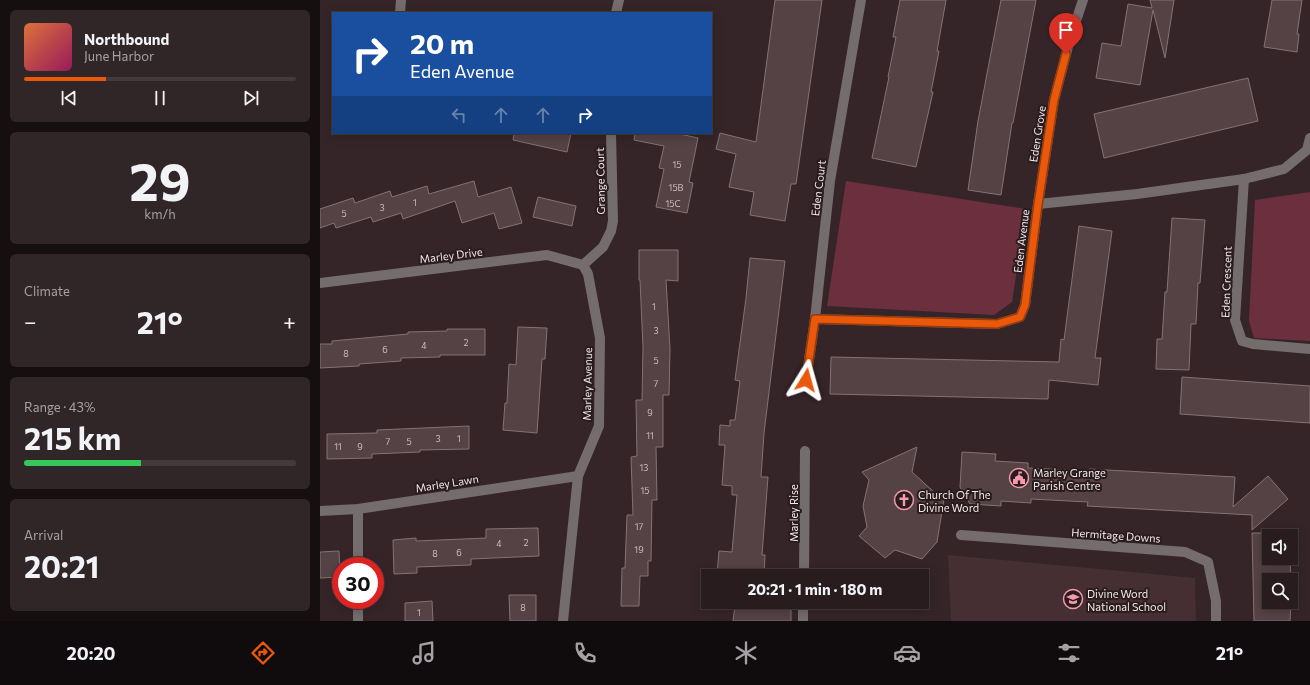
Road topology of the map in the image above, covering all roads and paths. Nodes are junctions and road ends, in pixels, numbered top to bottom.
1 (401, 0) edge
2 (619, 0) edge
3 (861, 0) edge
4 (1083, 0) edge
5 (400, 12) edge
6 (616, 12) edge
7 (611, 134) edge
8 (1309, 142) edge
9 (1244, 179) junction
10 (1038, 204) junction
11 (583, 265) junction
12 (320, 283) edge
13 (815, 319) junction
14 (1310, 349) edge
15 (806, 380) dead end
16 (805, 451) dead end
17 (578, 476) junction
18 (358, 509) junction
19 (320, 511) edge
20 (961, 535) dead end
21 (358, 557) edge
22 (804, 569) edge
23 (358, 609) edge
24 (803, 609) edge
25 (358, 621) edge
26 (563, 621) edge
27 (803, 621) edge
28 (1216, 621) edge

1 - 5 street
2 - 6 street
3 - 13 street, Eden Court
4 - 10 street, Eden Grove
7 - 11 street, Grange Court
8 - 9 street, Eden Avenue
9 - 10 street, Eden Avenue
9 - 14 street, Eden Crescent
10 - 13 street, Eden Avenue
11 - 12 street, Marley Drive
11 - 17 street, Marley Avenue
13 - 15 street, Eden Court
16 - 22 street, Marley Rise
17 - 18 street, Marley Lawn
17 - 26 street, Marley Avenue
18 - 19 street, Marley Lawn
18 - 21 street
20 - 28 street, Hermitage Downs
23 - 25 street
24 - 27 street

